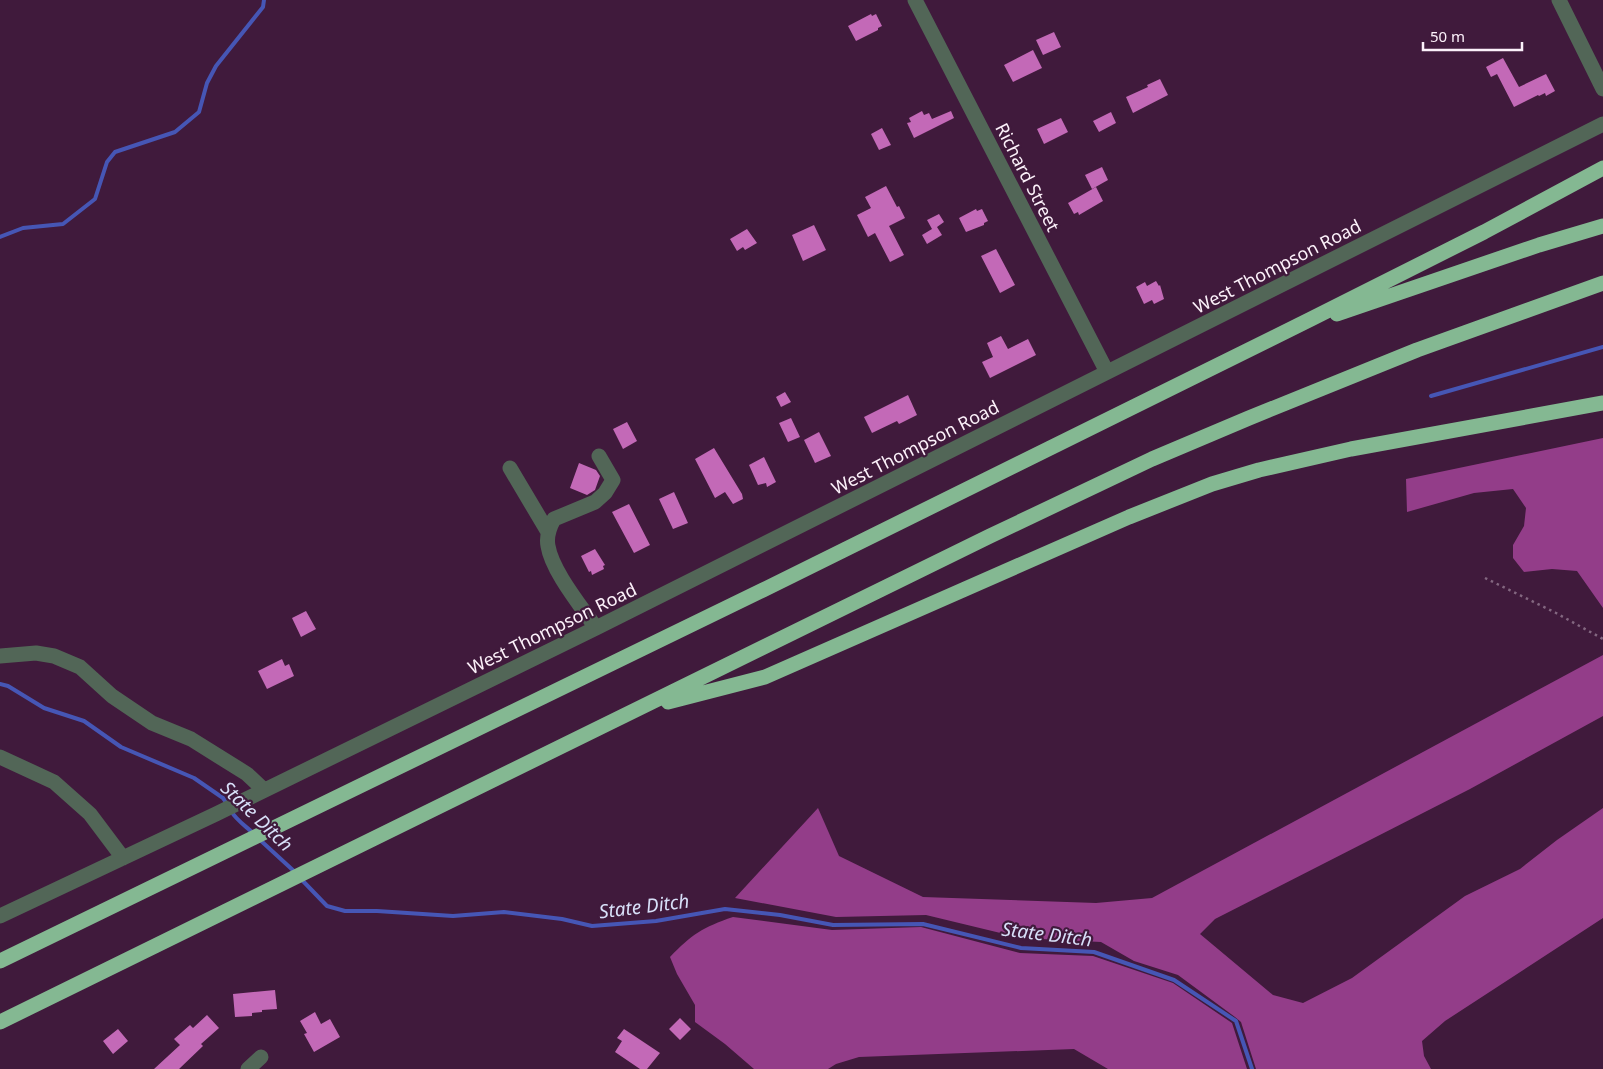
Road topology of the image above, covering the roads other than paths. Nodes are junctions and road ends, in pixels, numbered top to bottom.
1 (915, 0) edge
2 (1559, 0) edge
3 (1603, 89) edge
4 (1603, 124) edge
5 (1603, 168) edge
6 (1603, 226) edge
7 (1603, 283) edge
8 (1311, 319) junction
9 (1107, 372) junction
10 (1603, 403) edge
11 (599, 456) dead end
12 (510, 468) dead end
13 (548, 532) junction
14 (596, 628) junction
15 (0, 656) edge
16 (635, 710) junction
17 (0, 757) edge
18 (264, 790) junction
19 (123, 858) junction
20 (0, 916) edge
21 (0, 961) edge
22 (0, 1022) edge
23 (261, 1057) dead end
24 (248, 1069) edge

1 - 9 street, Richard Street
2 - 3 street
4 - 9 street, West Thompson Road
5 - 8 highway
6 - 8 highway
7 - 16 highway
8 - 21 highway
9 - 14 street, West Thompson Road
10 - 16 highway
11 - 13 street
12 - 13 street
13 - 14 street
14 - 18 street, West Thompson Road
15 - 18 street
16 - 22 highway
17 - 19 street
18 - 19 street, West Thompson Road
19 - 20 street, West Thompson Road
23 - 24 street

